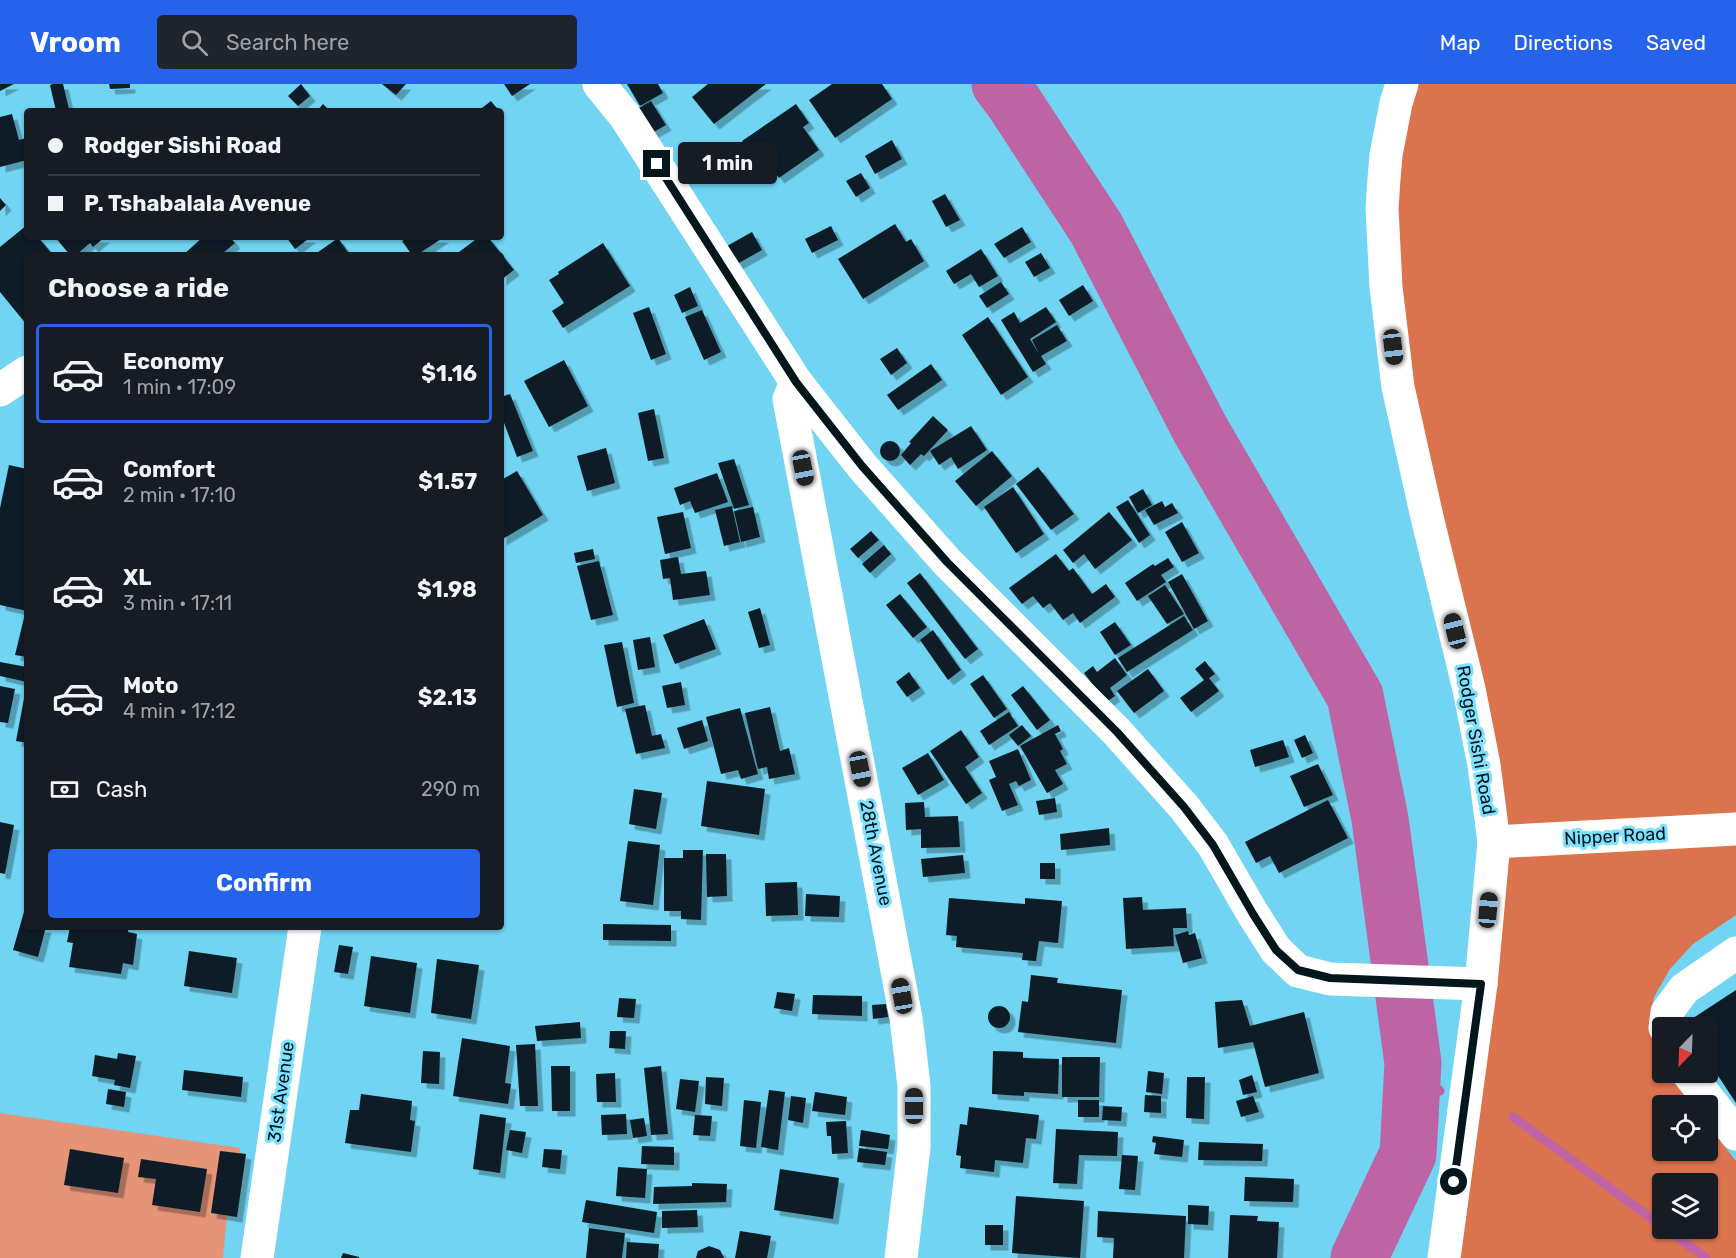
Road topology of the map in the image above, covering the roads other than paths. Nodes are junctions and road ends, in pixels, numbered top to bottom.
1 (599, 84) edge
2 (1402, 84) edge
3 (24, 374) edge
4 (796, 382) junction
5 (0, 390) edge
6 (1736, 829) edge
7 (1494, 842) junction
8 (305, 930) edge
9 (1736, 953) edge
10 (1481, 984) junction
11 (1666, 1017) edge
12 (1696, 1083) edge
13 (1736, 1134) edge
14 (257, 1258) edge
15 (902, 1258) edge
16 (1444, 1258) edge

1 - 4 street
2 - 7 street, Rodger Sishi Road
3 - 5 street
4 - 10 street
4 - 15 street, 28th Avenue
6 - 7 street, Nipper Road
7 - 10 street, Rodger Sishi Road
8 - 14 street, 31st Avenue
9 - 11 street
10 - 16 street, Rodger Sishi Road
12 - 13 street

